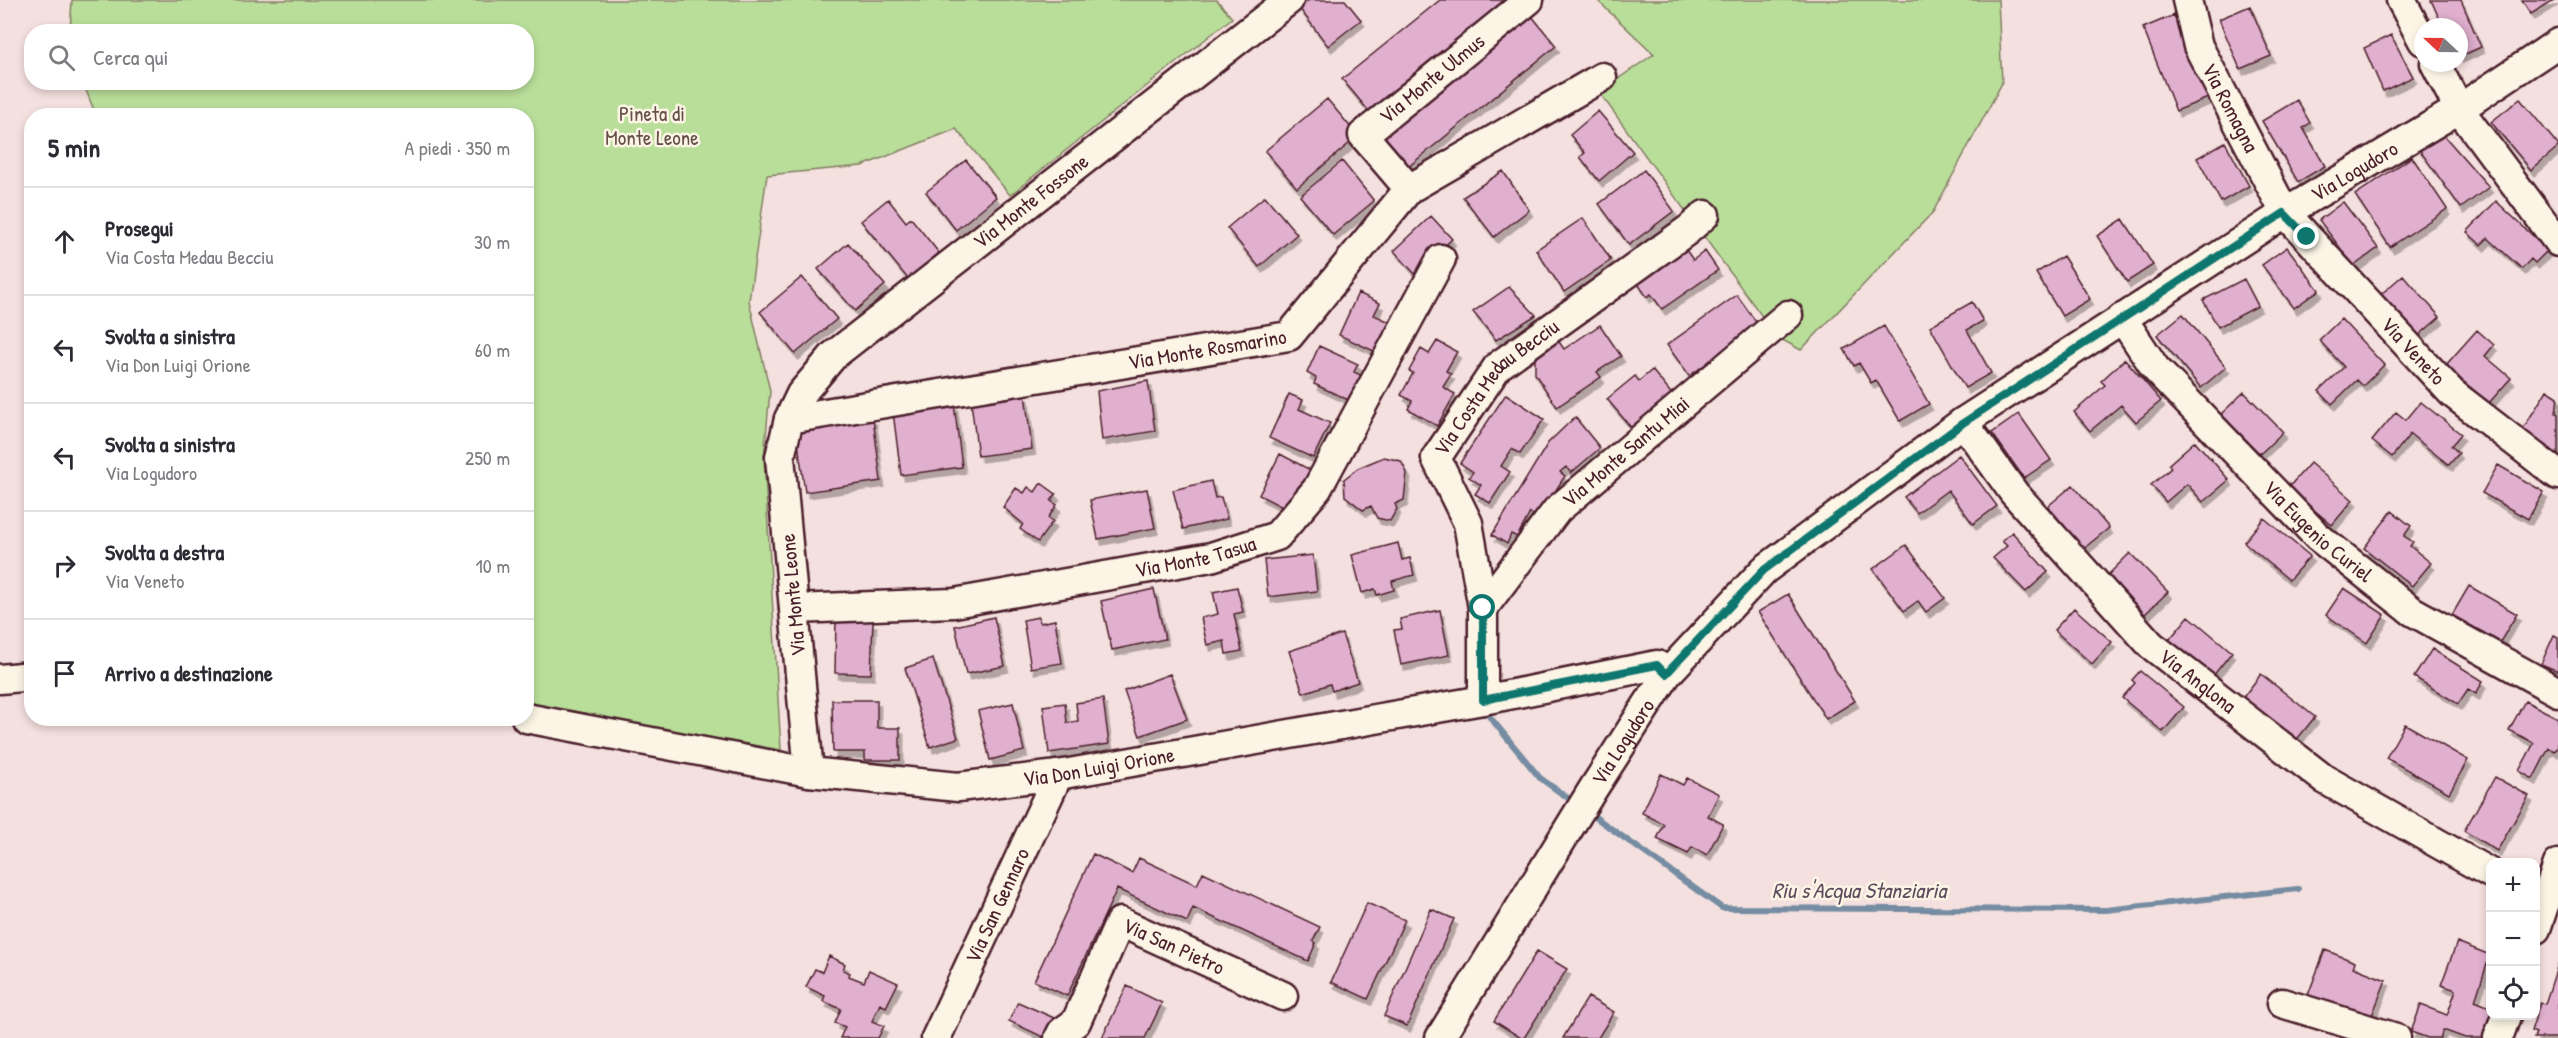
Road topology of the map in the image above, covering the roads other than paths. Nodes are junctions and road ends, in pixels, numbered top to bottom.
1 (1289, 0) edge
2 (1529, 0) edge
3 (2187, 0) edge
4 (2401, 0) edge
5 (2414, 24) edge
6 (2558, 43) edge
7 (2439, 72) edge
8 (1602, 77) dead end
9 (2459, 109) junction
10 (1409, 189) junction
11 (2284, 213) junction
12 (1705, 214) dead end
13 (2558, 242) edge
14 (1441, 259) dead end
15 (1788, 315) dead end
16 (2122, 318) junction
17 (789, 419) junction
18 (1963, 423) junction
19 (2558, 475) edge
20 (1483, 608) junction
21 (794, 609) junction
22 (1666, 674) junction
23 (24, 677) edge
24 (0, 679) edge
25 (2558, 692) edge
26 (1483, 700) junction
27 (534, 720) edge
28 (809, 772) junction
29 (1058, 775) junction
30 (2558, 864) edge
31 (2486, 871) edge
32 (2540, 905) edge
33 (1283, 996) dead end
34 (2282, 1003) dead end
35 (2505, 1020) edge
36 (936, 1038) edge
37 (1059, 1038) edge
38 (1440, 1038) edge
39 (2396, 1038) edge
40 (2498, 1038) edge

1 - 17 street, Via Monte Fossone
2 - 10 street, Via Monte Ulmus
3 - 11 street, Via Romagna
4 - 5 street
6 - 9 street, Via Logudoro
7 - 9 street
8 - 10 street, Via Monte Rosmarino
9 - 11 street, Via Logudoro
9 - 13 street
10 - 17 street, Via Monte Rosmarino
11 - 16 street, Via Logudoro
11 - 19 street, Via Veneto
12 - 20 street, Via Costa Medau Becciu
14 - 21 street, Via Monte Tasua
15 - 20 street, Via Monte Santu Miai
16 - 18 street, Via Logudoro
16 - 25 street, Via Eugenio Curiel
17 - 21 street, Via Monte Leone
18 - 22 street, Via Logudoro
18 - 31 street, Via Anglona
20 - 26 street, Via Costa Medau Becciu
21 - 28 street, Via Monte Leone
22 - 26 street, Via Don Luigi Orione
22 - 38 street, Via Logudoro
23 - 24 street
26 - 29 street, Via Don Luigi Orione
27 - 28 street, Via Don Luigi Orione
28 - 29 street, Via Don Luigi Orione
29 - 36 street, Via San Gennaro
30 - 32 street
33 - 37 street, Via San Pietro
34 - 39 street
35 - 40 street

